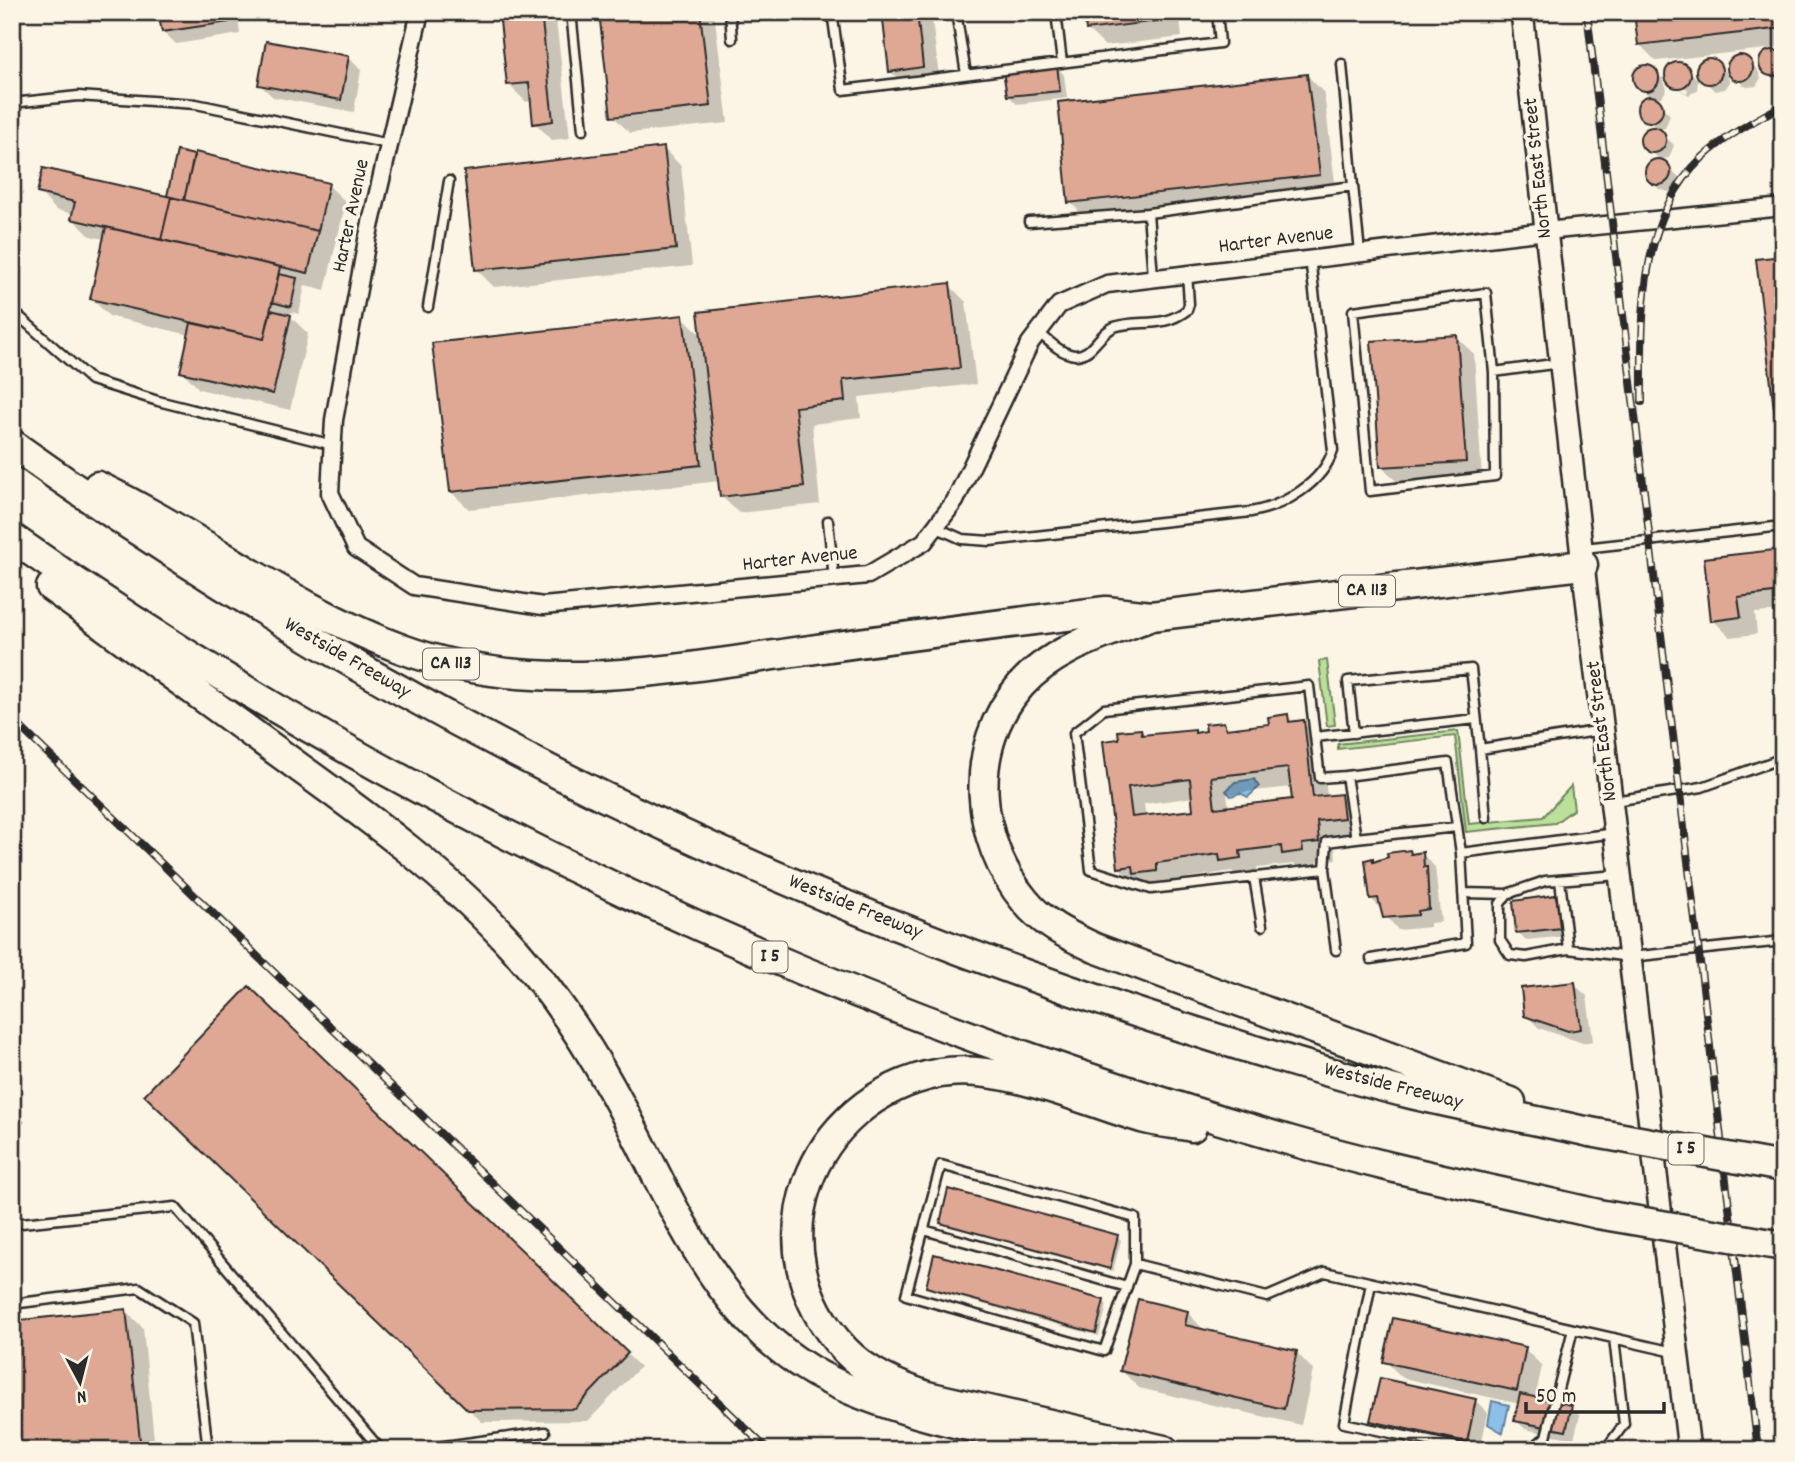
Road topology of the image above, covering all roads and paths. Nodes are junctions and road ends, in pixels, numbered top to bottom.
1 (420, 12) edge
2 (571, 12) edge
3 (730, 12) edge
4 (832, 12) edge
5 (956, 12) edge
6 (1056, 12) edge
7 (1217, 12) edge
8 (1522, 12) edge
9 (732, 39) dead end
10 (1062, 63) junction
11 (1342, 64) dead end
12 (966, 75) junction
13 (12, 103) edge
14 (583, 130) dead end
15 (389, 144) junction
16 (449, 181) dead end
17 (1353, 186) junction
18 (1783, 207) edge
19 (1148, 213) junction
20 (1029, 222) dead end
21 (1546, 231) junction
22 (1360, 252) junction
23 (1310, 258) junction
24 (1187, 272) junction
25 (1153, 276) junction
26 (428, 307) dead end
27 (12, 310) edge
28 (1038, 332) junction
29 (1560, 363) junction
30 (1494, 372) junction
31 (14, 445) edge
32 (333, 445) junction
33 (828, 521) dead end
34 (1783, 526) edge
35 (935, 527) junction
36 (12, 538) edge
37 (1582, 557) junction
38 (12, 559) edge
39 (835, 578) junction
40 (1151, 616) junction
41 (1476, 719) junction
42 (1602, 730) junction
43 (1354, 733) junction
44 (1315, 737) junction
45 (1480, 748) junction
46 (1783, 758) edge
47 (1346, 776) junction
48 (1611, 802) junction
49 (1486, 818) dead end
50 (1457, 827) junction
51 (1615, 832) junction
52 (1356, 838) junction
53 (1461, 853) junction
54 (1325, 869) junction
55 (1620, 875) junction
56 (1254, 877) junction
57 (1560, 880) junction
58 (1463, 893) junction
59 (1507, 894) junction
60 (1262, 926) dead end
61 (1782, 943) edge
62 (1568, 949) junction
63 (1336, 950) dead end
64 (1630, 957) junction
65 (1371, 959) dead end
66 (1558, 1125) junction
67 (1297, 1143) junction
68 (1783, 1167) edge
69 (12, 1224) edge
70 (924, 1230) junction
71 (1783, 1246) edge
72 (1135, 1264) junction
73 (1371, 1283) junction
74 (1127, 1287) junction
75 (12, 1304) edge
76 (1573, 1329) junction
77 (1614, 1338) junction
78 (1677, 1353) junction
79 (545, 1432) dead end
80 (208, 1450) edge
81 (381, 1450) edge
82 (415, 1450) edge
83 (1082, 1450) edge
84 (1164, 1450) edge
85 (1471, 1450) edge
86 (1530, 1450) edge
87 (1605, 1450) edge
88 (1689, 1450) edge

1 - 15 street, Harter Avenue
2 - 14 lane
3 - 9 lane
4 - 12 lane
5 - 12 lane
6 - 10 lane
7 - 10 lane
8 - 21 main road, North East Street
10 - 12 lane
11 - 17 lane
13 - 15 lane
15 - 32 street, Harter Avenue
16 - 26 lane
17 - 19 lane
17 - 22 lane
18 - 21 street, Harter Avenue
19 - 20 lane
19 - 25 lane
21 - 22 street, Harter Avenue
21 - 29 main road, North East Street
22 - 23 street, Harter Avenue
23 - 24 street, Harter Avenue
23 - 35 lane
24 - 25 street, Harter Avenue
24 - 28 lane
25 - 28 street, Harter Avenue
27 - 32 lane
28 - 35 street, Harter Avenue
29 - 30 lane
29 - 37 main road, North East Street
30 - 30 lane
31 - 40 highway, CA 113
31 - 66 highway, Westside Freeway / I 5
32 - 39 street, Harter Avenue
33 - 39 lane
34 - 37 lane
35 - 39 street, Harter Avenue
36 - 67 highway, I 5
37 - 40 highway, CA 113
37 - 42 main road, North East Street
38 - 83 highway
40 - 66 highway
41 - 43 lane
41 - 43 lane
41 - 45 lane
42 - 45 lane
42 - 48 main road, North East Street
43 - 44 lane
44 - 47 lane
44 - 56 lane
45 - 49 lane
46 - 48 lane
47 - 50 lane
47 - 52 lane
48 - 51 main road, North East Street
50 - 52 lane
50 - 53 lane
51 - 53 lane
51 - 55 main road, North East Street
52 - 54 lane
53 - 58 lane
54 - 56 lane
54 - 63 lane
55 - 57 lane
55 - 64 main road, North East Street
56 - 60 lane
57 - 59 lane
57 - 62 lane
58 - 59 lane
58 - 65 lane
59 - 62 lane
61 - 64 lane
62 - 64 lane
64 - 78 main road, North East Street
66 - 68 highway, Westside Freeway / I 5, bridge
67 - 71 highway, I 5, bridge
67 - 84 highway
69 - 81 lane
70 - 72 lane
70 - 74 lane
70 - 74 lane
72 - 73 lane
72 - 74 lane
73 - 76 lane
73 - 85 lane
75 - 80 lane
76 - 77 lane
76 - 86 lane
77 - 78 lane
77 - 87 lane
78 - 88 main road, North East Street
79 - 82 lane

